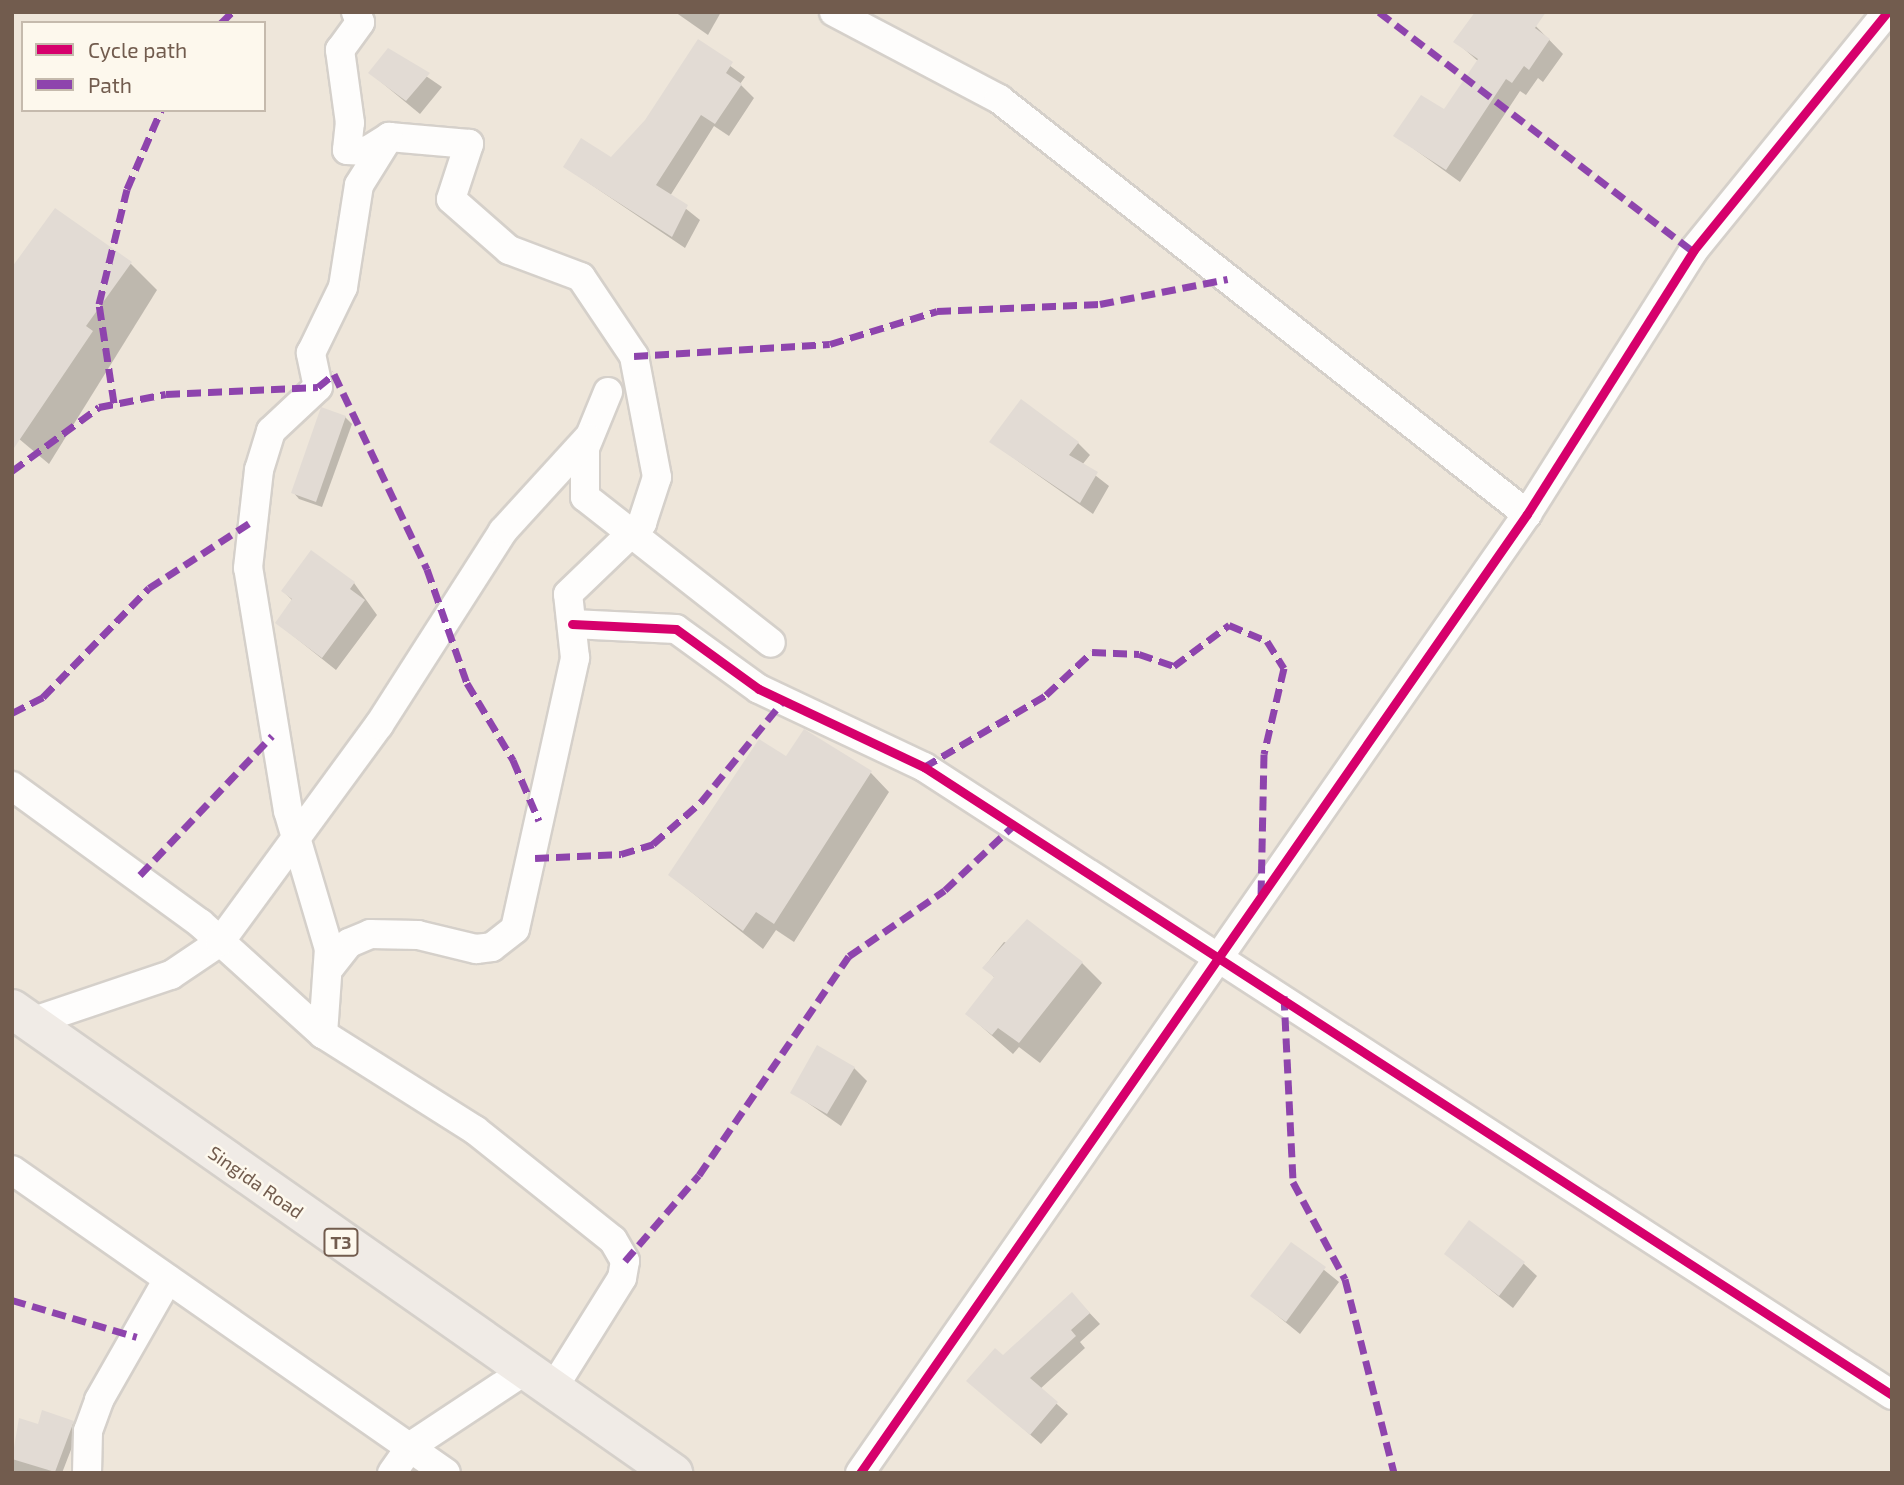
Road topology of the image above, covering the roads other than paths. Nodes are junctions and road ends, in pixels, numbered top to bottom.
1 (356, 12) edge
2 (834, 12) edge
3 (1885, 16) edge
4 (389, 137) junction
5 (608, 392) dead end
6 (588, 438) junction
7 (1527, 514) junction
8 (628, 536) junction
9 (572, 624) junction
10 (771, 643) dead end
11 (12, 786) edge
12 (297, 842) junction
13 (220, 942) junction
14 (1224, 957) junction
15 (331, 966) junction
16 (22, 1016) edge
17 (323, 1034) junction
18 (12, 1170) edge
19 (168, 1279) junction
20 (540, 1378) junction
21 (1892, 1395) edge
22 (411, 1446) junction
23 (87, 1473) edge
24 (392, 1473) edge
25 (446, 1473) edge
26 (673, 1473) edge
27 (860, 1473) edge

1 - 4 street
2 - 7 street
3 - 7 street
4 - 8 street
4 - 12 street
5 - 6 street
6 - 8 street
6 - 12 street
7 - 14 street
8 - 9 street
8 - 10 street
9 - 14 street
9 - 15 street
11 - 13 street
12 - 13 street
12 - 15 street
13 - 16 street
13 - 17 street
14 - 21 street
14 - 27 street
15 - 17 street
16 - 20 highway, Singida Road / T3
17 - 20 street
18 - 19 street
19 - 22 street
19 - 23 street
20 - 22 street
20 - 26 highway, Singida Road / T3
22 - 24 street
22 - 25 street

